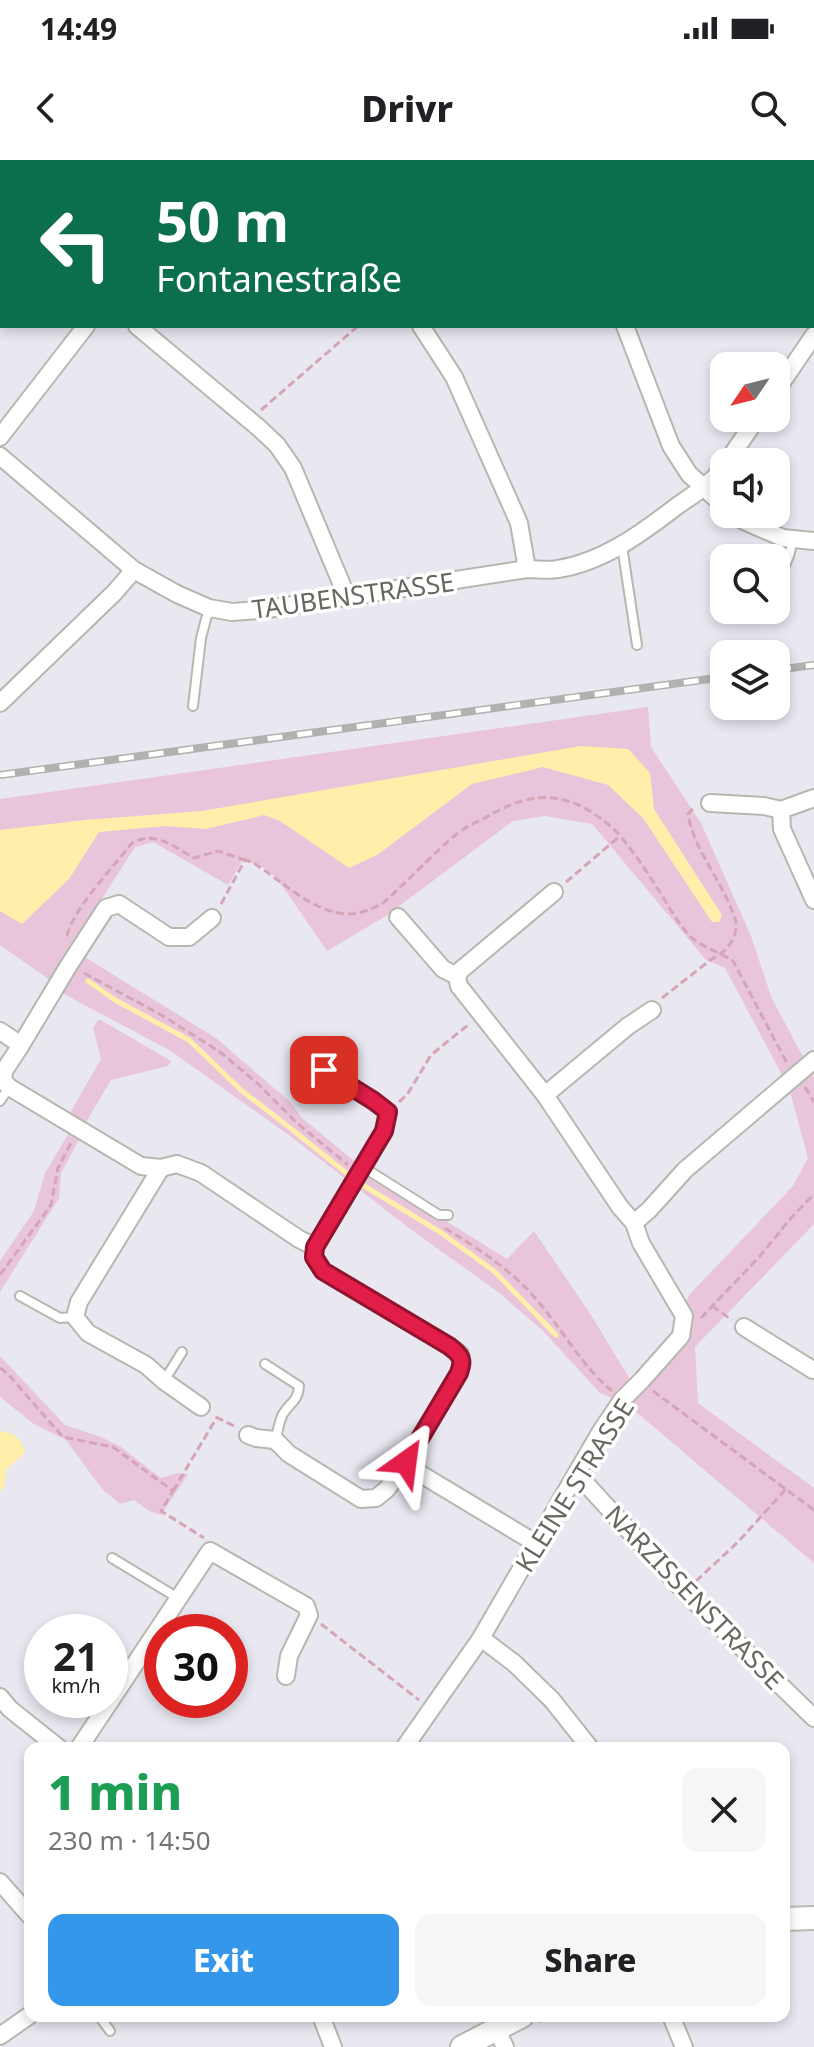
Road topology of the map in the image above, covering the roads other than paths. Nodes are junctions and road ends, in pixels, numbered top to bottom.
1 (84, 328) edge
2 (139, 328) edge
3 (422, 328) edge
4 (626, 328) edge
5 (814, 335) edge
6 (790, 370) edge
7 (0, 437) edge
8 (0, 456) edge
9 (710, 482) edge
10 (703, 488) junction
11 (710, 494) edge
12 (760, 528) edge
13 (794, 539) junction
14 (814, 541) edge
15 (621, 545) junction
16 (790, 553) edge
17 (527, 569) junction
18 (134, 570) junction
19 (347, 597) junction
20 (209, 608) junction
21 (637, 645) dead end
22 (0, 703) edge
23 (193, 706) dead end
24 (814, 798) edge
25 (710, 803) road end
26 (781, 810) junction
27 (554, 892) road end
28 (814, 900) edge
29 (398, 917) dead end
30 (212, 918) dead end
31 (457, 976) junction
32 (652, 1010) road end
33 (0, 1031) edge
34 (21, 1045) junction
35 (310, 1057) dead end
36 (814, 1060) edge
37 (4, 1094) edge
38 (545, 1095) junction
39 (363, 1167) junction
40 (161, 1168) junction
41 (448, 1215) dead end
42 (634, 1223) junction
43 (315, 1247) junction
44 (20, 1296) dead end
45 (75, 1317) junction
46 (744, 1327) road end
47 (182, 1352) dead end
48 (265, 1364) dead end
49 (814, 1370) edge
50 (164, 1381) junction
51 (201, 1407) road end
52 (248, 1435) road end
53 (275, 1440) junction
54 (406, 1462) junction
55 (577, 1474) junction
56 (537, 1544) junction
57 (112, 1558) dead end
58 (179, 1599) junction
59 (481, 1638) junction
60 (286, 1676) dead end
61 (0, 1697) edge
62 (814, 1718) edge
63 (51, 1742) edge
64 (83, 1742) edge
65 (408, 1742) edge
66 (585, 1742) edge
67 (0, 1882) edge
68 (24, 1909) edge
69 (814, 1918) edge
70 (790, 1919) edge
71 (24, 2019) edge
72 (103, 2022) edge
73 (323, 2022) edge
74 (516, 2022) edge
75 (674, 2022) edge
76 (110, 2031) dead end
77 (0, 2036) edge
78 (501, 2038) edge
79 (333, 2047) edge
80 (462, 2047) edge
81 (684, 2047) edge

1 - 7 street
2 - 19 street
3 - 17 street
4 - 10 street
5 - 6 street
8 - 18 street, TAUBENSTRASSE
9 - 10 street, TAUBENSTRASSE
10 - 11 street
10 - 15 street, TAUBENSTRASSE
12 - 13 street
13 - 14 street
13 - 16 lane
15 - 17 street, TAUBENSTRASSE
15 - 21 lane
17 - 19 street, TAUBENSTRASSE
18 - 20 street, TAUBENSTRASSE
18 - 22 street
19 - 20 street, TAUBENSTRASSE
20 - 23 lane
24 - 26 street
25 - 26 street
26 - 28 street
27 - 31 street
29 - 31 street, KLEINE STRASSE
30 - 34 street
31 - 38 street, KLEINE STRASSE
32 - 38 street
33 - 34 street
34 - 37 street
35 - 39 street
36 - 42 street
37 - 40 street
38 - 42 street, KLEINE STRASSE
39 - 41 lane
39 - 43 street
40 - 43 street
40 - 45 street
42 - 55 street, KLEINE STRASSE
43 - 54 street
44 - 45 lane
45 - 50 street
46 - 49 street
47 - 50 lane
48 - 53 lane
50 - 51 street
52 - 53 street
53 - 54 street
54 - 56 street
55 - 56 street, KLEINE STRASSE
55 - 62 street, NARZISSENSTRASSE
56 - 59 street, KLEINE STRASSE
57 - 58 lane
58 - 60 street
58 - 64 street
59 - 65 street, KLEINE STRASSE
59 - 66 street
61 - 63 street
67 - 68 street
69 - 70 street
71 - 77 street
72 - 76 lane
73 - 79 street
74 - 78 street
75 - 81 street
78 - 80 street

